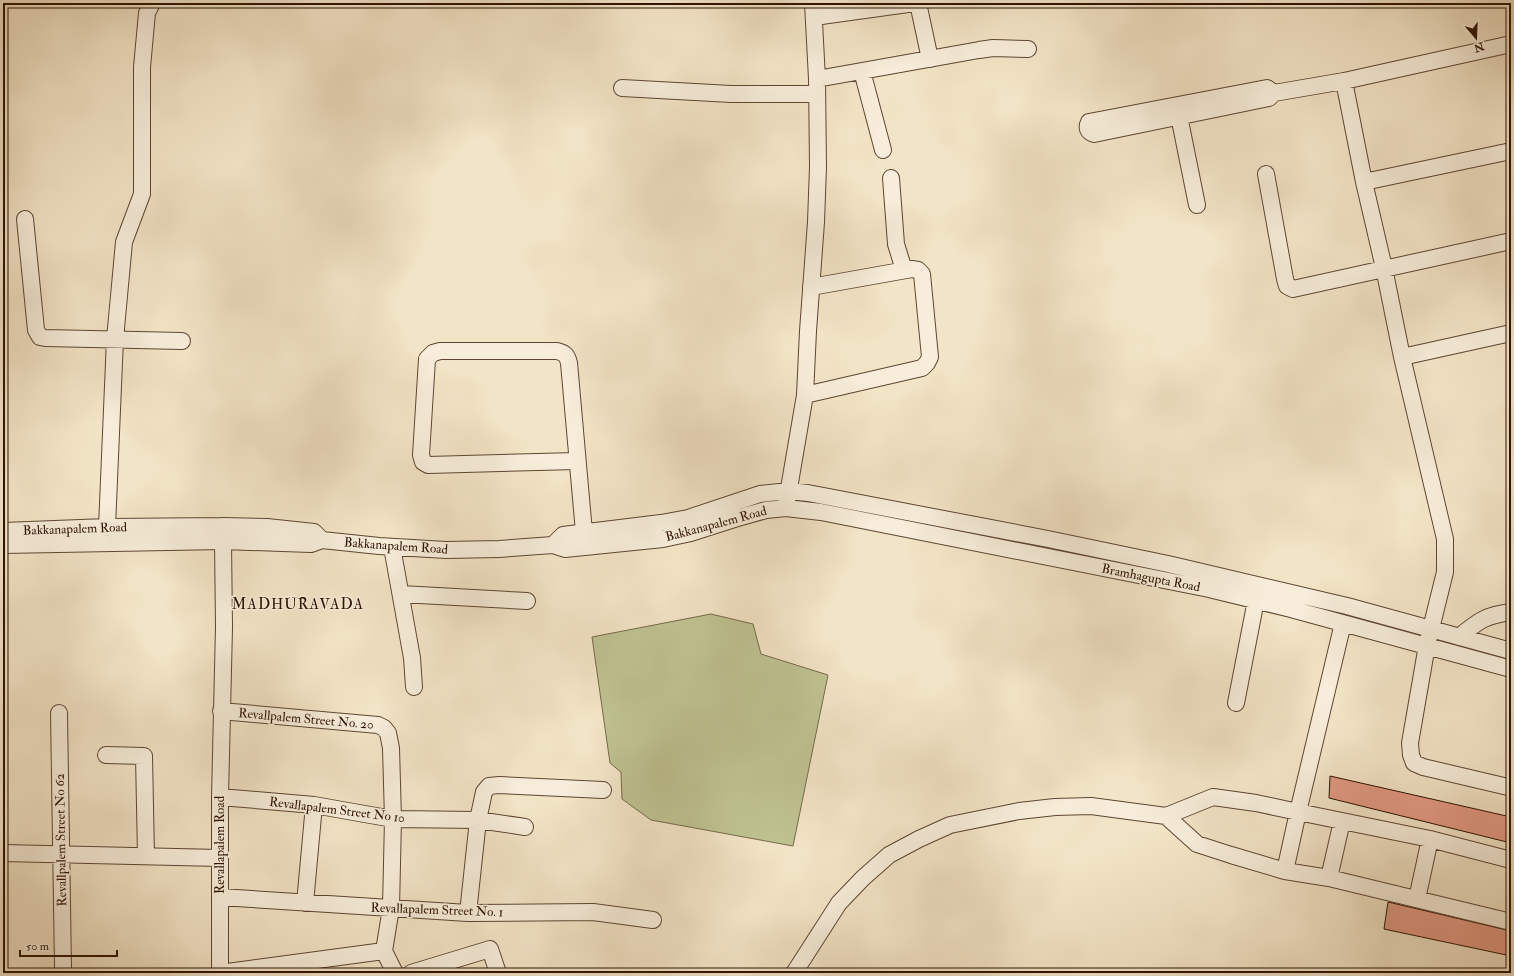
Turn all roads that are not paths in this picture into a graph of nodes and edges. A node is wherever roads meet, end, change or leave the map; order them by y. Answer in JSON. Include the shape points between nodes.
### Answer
{"nodes":[{"id":1,"x":152,"y":3,"type":"edge"},
{"id":2,"x":915,"y":3,"type":"edge"},
{"id":3,"x":918,"y":3,"type":"edge"},
{"id":4,"x":843,"y":8,"type":"edge"},
{"id":5,"x":814,"y":10,"type":"edge"},
{"id":6,"x":1511,"y":44,"type":"edge"},
{"id":7,"x":1028,"y":49,"type":"dead end"},
{"id":8,"x":930,"y":59,"type":"junction"},
{"id":9,"x":862,"y":71,"type":"junction"},
{"id":10,"x":1344,"y":81,"type":"junction"},
{"id":11,"x":817,"y":87,"type":"junction"},
{"id":12,"x":622,"y":88,"type":"dead end"},
{"id":13,"x":883,"y":150,"type":"dead end"},
{"id":14,"x":1511,"y":151,"type":"edge"},
{"id":15,"x":1266,"y":174,"type":"dead end"},
{"id":16,"x":891,"y":178,"type":"dead end"},
{"id":17,"x":1364,"y":182,"type":"junction"},
{"id":18,"x":1197,"y":205,"type":"dead end"},
{"id":19,"x":25,"y":219,"type":"dead end"},
{"id":20,"x":1511,"y":241,"type":"edge"},
{"id":21,"x":1384,"y":268,"type":"junction"},
{"id":22,"x":904,"y":270,"type":"junction"},
{"id":23,"x":811,"y":287,"type":"junction"},
{"id":24,"x":1511,"y":333,"type":"edge"},
{"id":25,"x":115,"y":339,"type":"junction"},
{"id":26,"x":182,"y":341,"type":"dead end"},
{"id":27,"x":1402,"y":357,"type":"junction"},
{"id":28,"x":805,"y":394,"type":"junction"},
{"id":29,"x":578,"y":460,"type":"junction"},
{"id":30,"x":788,"y":491,"type":"junction"},
{"id":31,"x":786,"y":508,"type":"junction"},
{"id":32,"x":107,"y":527,"type":"junction"},
{"id":33,"x":3,"y":531,"type":"edge"},
{"id":34,"x":584,"y":532,"type":"junction"},
{"id":35,"x":223,"y":533,"type":"junction"},
{"id":36,"x":3,"y":544,"type":"edge"},
{"id":37,"x":553,"y":545,"type":"junction"},
{"id":38,"x":392,"y":547,"type":"junction"},
{"id":39,"x":401,"y":594,"type":"junction"},
{"id":40,"x":1256,"y":600,"type":"junction"},
{"id":41,"x":527,"y":601,"type":"dead end"},
{"id":42,"x":1511,"y":612,"type":"edge"},
{"id":43,"x":1343,"y":623,"type":"junction"},
{"id":44,"x":1428,"y":637,"type":"junction"},
{"id":45,"x":1458,"y":637,"type":"junction"},
{"id":46,"x":1511,"y":651,"type":"edge"},
{"id":47,"x":1511,"y":669,"type":"edge"},
{"id":48,"x":414,"y":687,"type":"dead end"},
{"id":49,"x":1236,"y":704,"type":"dead end"},
{"id":50,"x":221,"y":711,"type":"junction"},
{"id":51,"x":59,"y":713,"type":"dead end"},
{"id":52,"x":106,"y":755,"type":"dead end"},
{"id":53,"x":1508,"y":787,"type":"dead end"},
{"id":54,"x":603,"y":790,"type":"dead end"},
{"id":55,"x":220,"y":797,"type":"junction"},
{"id":56,"x":314,"y":805,"type":"junction"},
{"id":57,"x":1298,"y":812,"type":"junction"},
{"id":58,"x":1166,"y":816,"type":"junction"},
{"id":59,"x":393,"y":819,"type":"junction"},
{"id":60,"x":478,"y":820,"type":"junction"},
{"id":61,"x":1342,"y":821,"type":"junction"},
{"id":62,"x":525,"y":827,"type":"dead end"},
{"id":63,"x":1430,"y":839,"type":"junction"},
{"id":64,"x":3,"y":853,"type":"edge"},
{"id":65,"x":61,"y":855,"type":"junction"},
{"id":66,"x":146,"y":856,"type":"junction"},
{"id":67,"x":220,"y":858,"type":"junction"},
{"id":68,"x":1511,"y":860,"type":"edge"},
{"id":69,"x":1285,"y":871,"type":"junction"},
{"id":70,"x":1329,"y":878,"type":"junction"},
{"id":71,"x":220,"y":897,"type":"junction"},
{"id":72,"x":1417,"y":899,"type":"junction"},
{"id":73,"x":305,"y":903,"type":"junction"},
{"id":74,"x":391,"y":908,"type":"junction"},
{"id":75,"x":468,"y":913,"type":"junction"},
{"id":76,"x":653,"y":920,"type":"dead end"},
{"id":77,"x":1511,"y":922,"type":"edge"},
{"id":78,"x":384,"y":951,"type":"junction"},
{"id":79,"x":63,"y":968,"type":"dead end"},
{"id":80,"x":219,"y":973,"type":"edge"},
{"id":81,"x":396,"y":973,"type":"edge"},
{"id":82,"x":411,"y":973,"type":"edge"},
{"id":83,"x":498,"y":973,"type":"edge"},
{"id":84,"x":794,"y":973,"type":"edge"}],
"edges":[{"from":1,"to":25,"type":"street","via":[[147,13],[142,68],[142,194],[124,242]]},
{"from":2,"to":4,"type":"street"},
{"from":3,"to":8,"type":"street"},
{"from":4,"to":5,"type":"street"},
{"from":5,"to":11,"type":"street"},
{"from":6,"to":10,"type":"street"},
{"from":7,"to":8,"type":"street","via":[[993,48]]},
{"from":8,"to":9,"type":"street"},
{"from":9,"to":11,"type":"street"},
{"from":9,"to":13,"type":"street"},
{"from":10,"to":17,"type":"street"},
{"from":10,"to":18,"type":"street","via":[[1274,93],[1267,88],[1178,111]]},
{"from":11,"to":12,"type":"street","via":[[731,94]]},
{"from":11,"to":23,"type":"street","via":[[817,175]]},
{"from":14,"to":17,"type":"street"},
{"from":15,"to":21,"type":"street","via":[[1287,286],[1293,289],[1301,288]]},
{"from":16,"to":22,"type":"street","via":[[896,244]]},
{"from":17,"to":21,"type":"street"},
{"from":19,"to":25,"type":"street","via":[[36,330],[40,337]]},
{"from":20,"to":21,"type":"street"},
{"from":21,"to":27,"type":"street"},
{"from":22,"to":23,"type":"street"},
{"from":22,"to":28,"type":"street","via":[[918,270],[922,274],[930,357],[927,364],[922,368]]},
{"from":23,"to":28,"type":"street"},
{"from":24,"to":27,"type":"street"},
{"from":25,"to":26,"type":"street"},
{"from":25,"to":32,"type":"street"},
{"from":27,"to":44,"type":"street","via":[[1445,539],[1445,572]]},
{"from":28,"to":30,"type":"street"},
{"from":29,"to":29,"type":"street","via":[[569,363],[564,353],[440,351],[427,359],[421,455],[428,465]]},
{"from":29,"to":34,"type":"street"},
{"from":30,"to":31,"type":"street"},
{"from":30,"to":34,"type":"street","name":"Bramhagupta Road","via":[[760,494],[688,518]]},
{"from":30,"to":44,"type":"street","name":"Bramhagupta Road","via":[[1168,564],[1347,606]]},
{"from":31,"to":37,"type":"street","name":"Bakkanapalem Road","via":[[766,510],[663,539],[565,550]]},
{"from":31,"to":40,"type":"street","name":"Bramhagupta Road","via":[[886,524]]},
{"from":32,"to":33,"type":"street","name":"Bakkanapalem Road"},
{"from":32,"to":35,"type":"street","name":"Bakkanapalem Road"},
{"from":34,"to":37,"type":"street","name":"Bramhagupta Road","via":[[563,535]]},
{"from":35,"to":36,"type":"street"},
{"from":35,"to":38,"type":"street","name":"Bakkanapalem Road","via":[[266,527],[314,532],[322,540]]},
{"from":35,"to":50,"type":"street","name":"Revallapalem Road","via":[[224,626]]},
{"from":37,"to":38,"type":"street","name":"Bakkanapalem Road","via":[[446,550]]},
{"from":38,"to":39,"type":"street"},
{"from":39,"to":41,"type":"street"},
{"from":39,"to":48,"type":"street","via":[[412,658]]},
{"from":40,"to":43,"type":"street","name":"Bramhagupta Road"},
{"from":40,"to":49,"type":"street"},
{"from":42,"to":45,"type":"street","via":[[1478,621]]},
{"from":43,"to":44,"type":"street","name":"Bramhagupta Road"},
{"from":43,"to":57,"type":"street"},
{"from":44,"to":45,"type":"street","name":"Bramhagupta Road"},
{"from":44,"to":47,"type":"street","name":"Bramhagupta Road"},
{"from":44,"to":53,"type":"street","via":[[1410,743],[1410,755],[1414,763]]},
{"from":45,"to":46,"type":"street","name":"Bramhagupta Road"},
{"from":50,"to":55,"type":"street","name":"Revallapalem Road"},
{"from":50,"to":59,"type":"street","name":"Revallpalem Street No. 20","via":[[378,725],[384,728],[388,733],[391,748]]},
{"from":51,"to":65,"type":"street","name":"Revallpalem Street No 62"},
{"from":52,"to":66,"type":"street","via":[[144,756]]},
{"from":54,"to":60,"type":"street","via":[[489,786],[484,792]]},
{"from":55,"to":56,"type":"street","name":"Revallapalem Street No 10"},
{"from":55,"to":67,"type":"street","name":"Revallapalem Road"},
{"from":56,"to":59,"type":"street","name":"Revallapalem Street No 10"},
{"from":56,"to":73,"type":"street"},
{"from":57,"to":58,"type":"street","via":[[1212,797]]},
{"from":57,"to":61,"type":"street"},
{"from":57,"to":69,"type":"street"},
{"from":58,"to":69,"type":"street","via":[[1197,844]]},
{"from":58,"to":84,"type":"street","via":[[1091,806],[1055,807],[1019,811],[944,828],[889,855],[863,878],[839,903]]},
{"from":59,"to":60,"type":"street","name":"Revallapalem Street No 10"},
{"from":59,"to":74,"type":"street"},
{"from":60,"to":62,"type":"street","name":"Revallapalem Street No 10"},
{"from":60,"to":75,"type":"street"},
{"from":61,"to":63,"type":"street"},
{"from":61,"to":70,"type":"street"},
{"from":63,"to":68,"type":"street"},
{"from":63,"to":72,"type":"street"},
{"from":64,"to":65,"type":"street"},
{"from":65,"to":66,"type":"street"},
{"from":65,"to":79,"type":"street","name":"Revallpalem Street No 62"},
{"from":66,"to":67,"type":"street"},
{"from":67,"to":71,"type":"street","name":"Revallapalem Road"},
{"from":69,"to":70,"type":"street"},
{"from":70,"to":72,"type":"street"},
{"from":71,"to":73,"type":"street","name":"Revallapalem Street No. 1"},
{"from":71,"to":80,"type":"street","name":"Revallapalem Road"},
{"from":72,"to":77,"type":"street"},
{"from":73,"to":74,"type":"street","name":"Revallapalem Street No. 1"},
{"from":74,"to":75,"type":"street","name":"Revallapalem Street No. 1"},
{"from":74,"to":78,"type":"street"},
{"from":75,"to":76,"type":"street","name":"Revallapalem Street No. 1","via":[[593,912]]},
{"from":78,"to":80,"type":"street","name":"Revallapalem Road"},
{"from":78,"to":81,"type":"street"},
{"from":82,"to":83,"type":"street","via":[[490,949]]}]}
